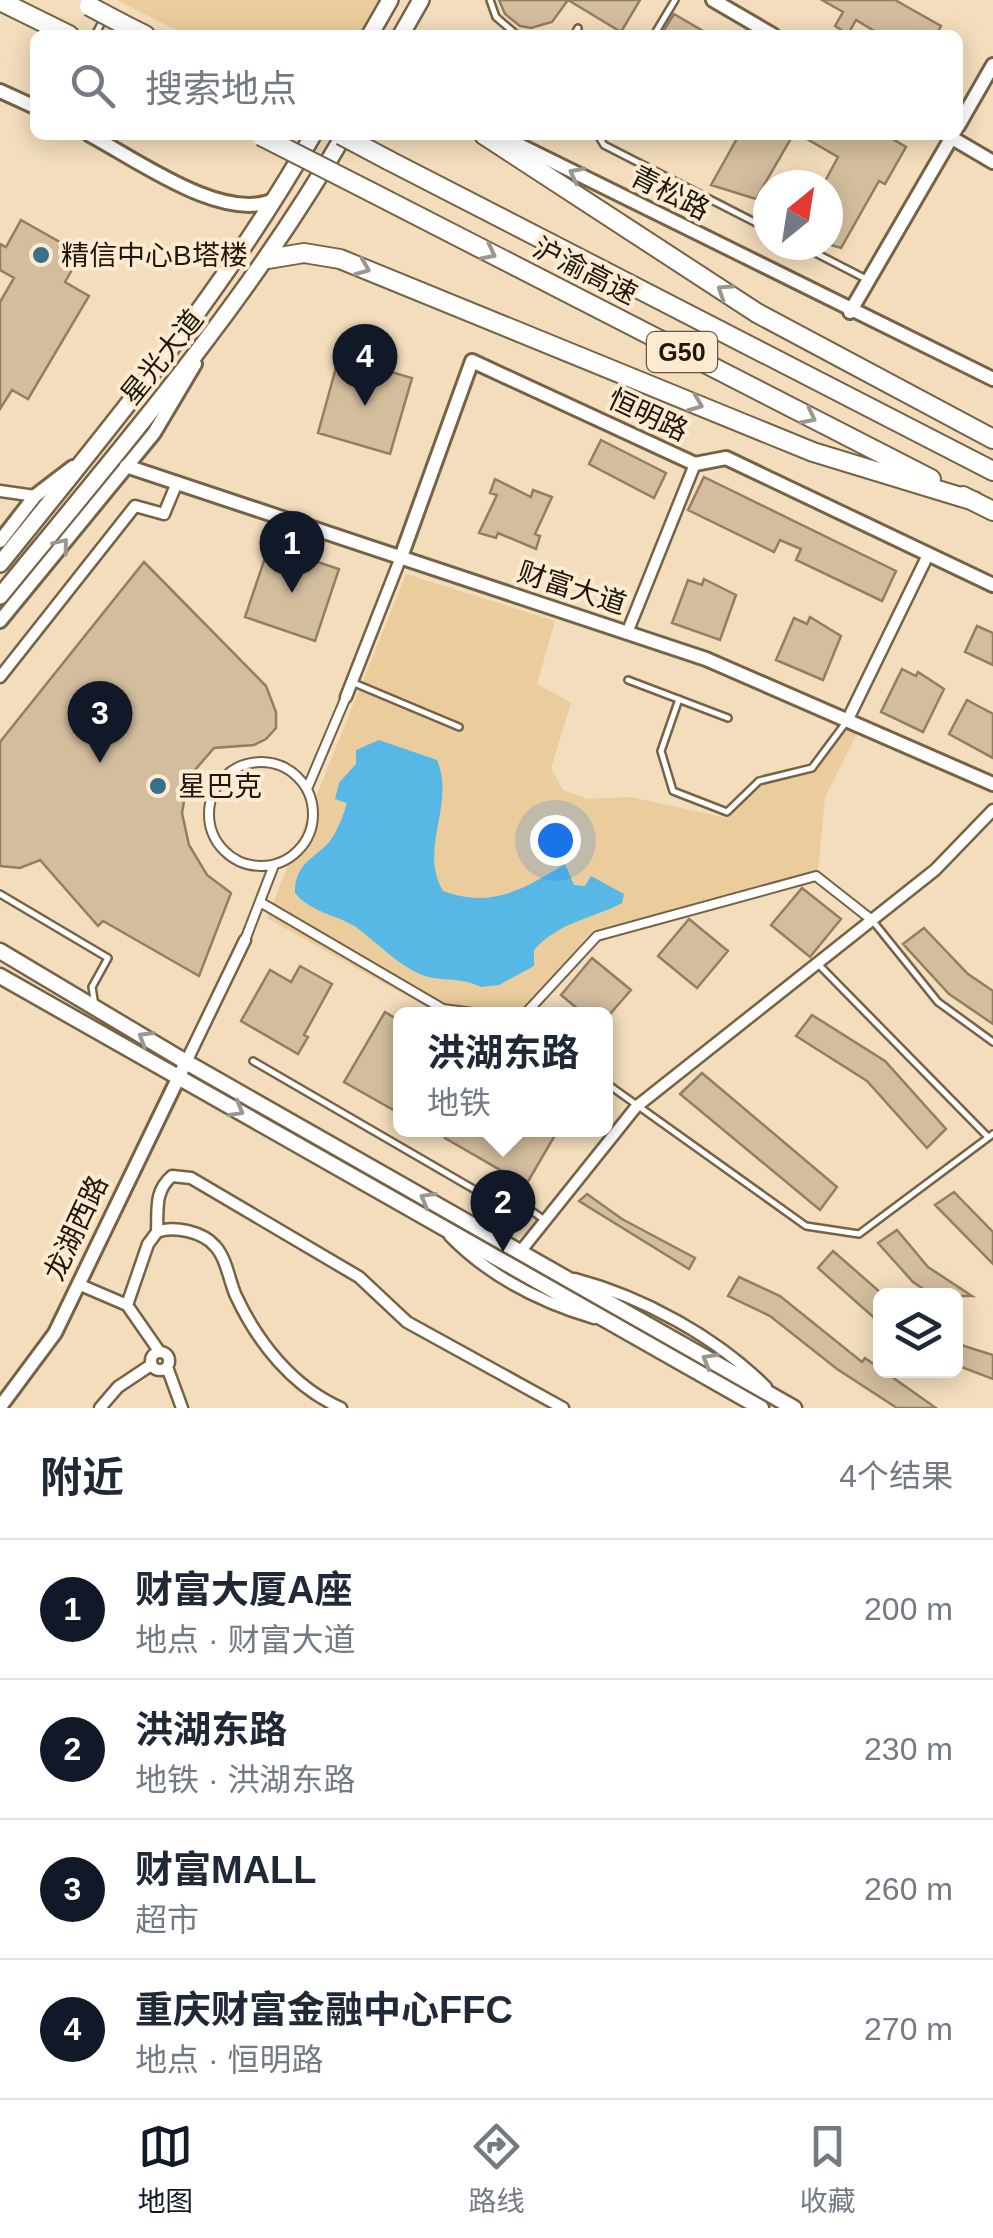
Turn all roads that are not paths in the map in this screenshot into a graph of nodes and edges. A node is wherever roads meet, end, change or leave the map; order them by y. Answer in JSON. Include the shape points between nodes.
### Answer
{"nodes":[{"id":1,"x":390,"y":0,"type":"edge"},
{"id":2,"x":421,"y":0,"type":"edge"},
{"id":3,"x":490,"y":0,"type":"edge"},
{"id":4,"x":675,"y":0,"type":"edge"},
{"id":5,"x":712,"y":0,"type":"edge"},
{"id":6,"x":0,"y":1,"type":"edge"},
{"id":7,"x":82,"y":3,"type":"edge"},
{"id":8,"x":115,"y":18,"type":"junction"},
{"id":9,"x":58,"y":30,"type":"edge"},
{"id":10,"x":101,"y":30,"type":"edge"},
{"id":11,"x":136,"y":30,"type":"edge"},
{"id":12,"x":373,"y":30,"type":"edge"},
{"id":13,"x":404,"y":30,"type":"edge"},
{"id":14,"x":512,"y":30,"type":"edge"},
{"id":15,"x":657,"y":30,"type":"edge"},
{"id":16,"x":764,"y":30,"type":"edge"},
{"id":17,"x":993,"y":65,"type":"edge"},
{"id":18,"x":0,"y":90,"type":"edge"},
{"id":19,"x":30,"y":105,"type":"edge"},
{"id":20,"x":963,"y":115,"type":"edge"},
{"id":21,"x":100,"y":140,"type":"edge"},
{"id":22,"x":270,"y":140,"type":"edge"},
{"id":23,"x":310,"y":140,"type":"edge"},
{"id":24,"x":339,"y":140,"type":"edge"},
{"id":25,"x":351,"y":140,"type":"edge"},
{"id":26,"x":492,"y":140,"type":"edge"},
{"id":27,"x":509,"y":140,"type":"edge"},
{"id":28,"x":601,"y":140,"type":"edge"},
{"id":29,"x":948,"y":140,"type":"edge"},
{"id":30,"x":962,"y":140,"type":"edge"},
{"id":31,"x":993,"y":162,"type":"edge"},
{"id":32,"x":276,"y":199,"type":"junction"},
{"id":33,"x":753,"y":221,"type":"edge"},
{"id":34,"x":268,"y":260,"type":"junction"},
{"id":35,"x":830,"y":260,"type":"edge"},
{"id":36,"x":869,"y":280,"type":"junction"},
{"id":37,"x":850,"y":312,"type":"junction"},
{"id":38,"x":206,"y":345,"type":"junction"},
{"id":39,"x":993,"y":378,"type":"edge"},
{"id":40,"x":993,"y":439,"type":"edge"},
{"id":41,"x":87,"y":456,"type":"junction"},
{"id":42,"x":695,"y":464,"type":"junction"},
{"id":43,"x":126,"y":466,"type":"junction"},
{"id":44,"x":993,"y":471,"type":"edge"},
{"id":45,"x":176,"y":485,"type":"junction"},
{"id":46,"x":0,"y":492,"type":"edge"},
{"id":47,"x":35,"y":496,"type":"junction"},
{"id":48,"x":974,"y":501,"type":"junction"},
{"id":49,"x":993,"y":511,"type":"edge"},
{"id":50,"x":1,"y":535,"type":"edge"},
{"id":51,"x":928,"y":555,"type":"junction"},
{"id":52,"x":401,"y":557,"type":"junction"},
{"id":53,"x":0,"y":564,"type":"edge"},
{"id":54,"x":993,"y":585,"type":"edge"},
{"id":55,"x":0,"y":596,"type":"edge"},
{"id":56,"x":0,"y":620,"type":"edge"},
{"id":57,"x":627,"y":632,"type":"junction"},
{"id":58,"x":0,"y":677,"type":"edge"},
{"id":59,"x":628,"y":680,"type":"dead end"},
{"id":60,"x":352,"y":682,"type":"junction"},
{"id":61,"x":346,"y":697,"type":"joint"},
{"id":62,"x":679,"y":699,"type":"junction"},
{"id":63,"x":728,"y":718,"type":"dead end"},
{"id":64,"x":848,"y":719,"type":"junction"},
{"id":65,"x":459,"y":728,"type":"dead end"},
{"id":66,"x":993,"y":784,"type":"edge"},
{"id":67,"x":307,"y":789,"type":"junction"},
{"id":68,"x":993,"y":810,"type":"edge"},
{"id":69,"x":274,"y":866,"type":"junction"},
{"id":70,"x":0,"y":894,"type":"edge"},
{"id":71,"x":260,"y":902,"type":"junction"},
{"id":72,"x":872,"y":920,"type":"junction"},
{"id":73,"x":245,"y":940,"type":"joint"},
{"id":74,"x":0,"y":951,"type":"edge"},
{"id":75,"x":818,"y":963,"type":"junction"},
{"id":76,"x":0,"y":976,"type":"edge"},
{"id":77,"x":440,"y":1007,"type":"edge"},
{"id":78,"x":532,"y":1007,"type":"edge"},
{"id":79,"x":95,"y":1009,"type":"junction"},
{"id":80,"x":993,"y":1042,"type":"edge"},
{"id":81,"x":253,"y":1061,"type":"dead end"},
{"id":82,"x":186,"y":1062,"type":"junction"},
{"id":83,"x":178,"y":1077,"type":"junction"},
{"id":84,"x":613,"y":1089,"type":"edge"},
{"id":85,"x":636,"y":1107,"type":"junction"},
{"id":86,"x":613,"y":1136,"type":"edge"},
{"id":87,"x":991,"y":1136,"type":"edge"},
{"id":88,"x":612,"y":1137,"type":"edge"},
{"id":89,"x":545,"y":1221,"type":"junction"},
{"id":90,"x":157,"y":1232,"type":"junction"},
{"id":91,"x":520,"y":1252,"type":"junction"},
{"id":92,"x":78,"y":1284,"type":"junction"},
{"id":93,"x":127,"y":1306,"type":"junction"},
{"id":94,"x":159,"y":1352,"type":"junction"},
{"id":95,"x":152,"y":1365,"type":"junction"},
{"id":96,"x":167,"y":1366,"type":"junction"},
{"id":97,"x":733,"y":1392,"type":"junction"},
{"id":98,"x":0,"y":1407,"type":"edge"},
{"id":99,"x":100,"y":1408,"type":"edge"},
{"id":100,"x":182,"y":1408,"type":"edge"},
{"id":101,"x":341,"y":1408,"type":"edge"},
{"id":102,"x":563,"y":1408,"type":"edge"},
{"id":103,"x":740,"y":1408,"type":"edge"},
{"id":104,"x":761,"y":1408,"type":"edge"},
{"id":105,"x":794,"y":1408,"type":"edge"}],
"edges":[{"from":1,"to":12,"type":"main road"},
{"from":2,"to":13,"type":"main road"},
{"from":3,"to":14,"type":"lane","via":[[496,17]]},
{"from":4,"to":15,"type":"lane"},
{"from":5,"to":16,"type":"street"},
{"from":6,"to":9,"type":"highway"},
{"from":7,"to":8,"type":"highway","bridge":true},
{"from":8,"to":10,"type":"lane"},
{"from":8,"to":11,"type":"highway"},
{"from":17,"to":20,"type":"street"},
{"from":18,"to":19,"type":"street"},
{"from":21,"to":32,"type":"street","via":[[231,207]]},
{"from":22,"to":48,"type":"highway","name":"沪渝高速","number":"G50","one_way":true,"bridge":true},
{"from":23,"to":32,"type":"main road","name":"星光大道"},
{"from":24,"to":34,"type":"main road","name":"星光大道"},
{"from":25,"to":44,"type":"highway","name":"沪渝高速","number":"G50","bridge":true},
{"from":40,"to":26,"type":"highway","one_way":true,"via":[[757,313]]},
{"from":37,"to":27,"type":"street","name":"青松路","one_way":true},
{"from":28,"to":33,"type":"lane"},
{"from":29,"to":36,"type":"street"},
{"from":30,"to":31,"type":"street"},
{"from":32,"to":41,"type":"main road","name":"星光大道","via":[[189,329]]},
{"from":34,"to":38,"type":"main road","name":"星光大道"},
{"from":34,"to":48,"type":"highway","one_way":true,"via":[[304,253],[340,259],[813,452]]},
{"from":35,"to":36,"type":"lane"},
{"from":36,"to":37,"type":"street"},
{"from":37,"to":39,"type":"street","name":"青松路"},
{"from":38,"to":43,"type":"street","via":[[154,433]]},
{"from":38,"to":55,"type":"main road","name":"星光大道"},
{"from":41,"to":47,"type":"street"},
{"from":41,"to":53,"type":"main road","name":"星光大道"},
{"from":42,"to":51,"type":"street","name":"恒明路","via":[[726,458]]},
{"from":42,"to":52,"type":"street","name":"恒明路","via":[[472,361]]},
{"from":42,"to":57,"type":"street"},
{"from":43,"to":45,"type":"street","name":"财富大道"},
{"from":56,"to":43,"type":"street","one_way":true},
{"from":45,"to":52,"type":"street","name":"财富大道"},
{"from":45,"to":58,"type":"street","via":[[164,514],[135,506]]},
{"from":46,"to":47,"type":"street"},
{"from":47,"to":50,"type":"street"},
{"from":48,"to":49,"type":"highway","name":"沪渝高速","number":"G50"},
{"from":51,"to":54,"type":"street","name":"恒明路"},
{"from":51,"to":64,"type":"street"},
{"from":52,"to":57,"type":"street","name":"财富大道"},
{"from":52,"to":60,"type":"street"},
{"from":57,"to":64,"type":"street","name":"财富大道"},
{"from":59,"to":62,"type":"lane"},
{"from":60,"to":61,"type":"street"},
{"from":60,"to":65,"type":"lane"},
{"from":61,"to":67,"type":"street"},
{"from":62,"to":63,"type":"lane"},
{"from":62,"to":64,"type":"lane","via":[[661,751],[673,791],[727,812],[759,781],[812,768]]},
{"from":64,"to":66,"type":"street","name":"财富大道"},
{"from":67,"to":69,"type":"street","via":[[312,831]]},
{"from":67,"to":69,"type":"street","via":[[289,770],[256,762],[225,776],[215,790],[209,823],[225,852],[256,867]]},
{"from":68,"to":72,"type":"street","via":[[935,870]]},
{"from":69,"to":71,"type":"street"},
{"from":70,"to":79,"type":"lane","via":[[108,958],[92,987]]},
{"from":71,"to":73,"type":"street"},
{"from":71,"to":77,"type":"street"},
{"from":72,"to":75,"type":"street"},
{"from":72,"to":78,"type":"street","via":[[816,876],[597,936]]},
{"from":72,"to":80,"type":"lane","via":[[938,1002]]},
{"from":73,"to":82,"type":"street"},
{"from":74,"to":79,"type":"main road"},
{"from":75,"to":85,"type":"street"},
{"from":75,"to":87,"type":"lane"},
{"from":76,"to":83,"type":"main road"},
{"from":82,"to":79,"type":"main road","one_way":true},
{"from":81,"to":89,"type":"lane","via":[[489,1198],[511,1196]]},
{"from":82,"to":83,"type":"street","name":"龙湖西路"},
{"from":91,"to":82,"type":"main road","one_way":true},
{"from":83,"to":92,"type":"street","name":"龙湖西路"},
{"from":83,"to":97,"type":"main road","one_way":true},
{"from":84,"to":85,"type":"lane"},
{"from":85,"to":86,"type":"street"},
{"from":85,"to":87,"type":"lane","via":[[806,1226],[859,1234]]},
{"from":88,"to":89,"type":"street"},
{"from":89,"to":91,"type":"street"},
{"from":90,"to":93,"type":"street"},
{"from":90,"to":101,"type":"street","via":[[171,1228],[212,1243],[241,1306],[276,1359]]},
{"from":90,"to":102,"type":"street","via":[[166,1180],[191,1178],[358,1277],[406,1322]]},
{"from":105,"to":91,"type":"main road","one_way":true},
{"from":92,"to":93,"type":"street"},
{"from":92,"to":98,"type":"street","name":"龙湖西路","via":[[55,1333]]},
{"from":93,"to":94,"type":"street"},
{"from":94,"to":95,"type":"street"},
{"from":94,"to":96,"type":"street"},
{"from":95,"to":96,"type":"street"},
{"from":95,"to":99,"type":"street"},
{"from":96,"to":100,"type":"street"},
{"from":97,"to":103,"type":"main road"},
{"from":97,"to":104,"type":"main road"}]}
